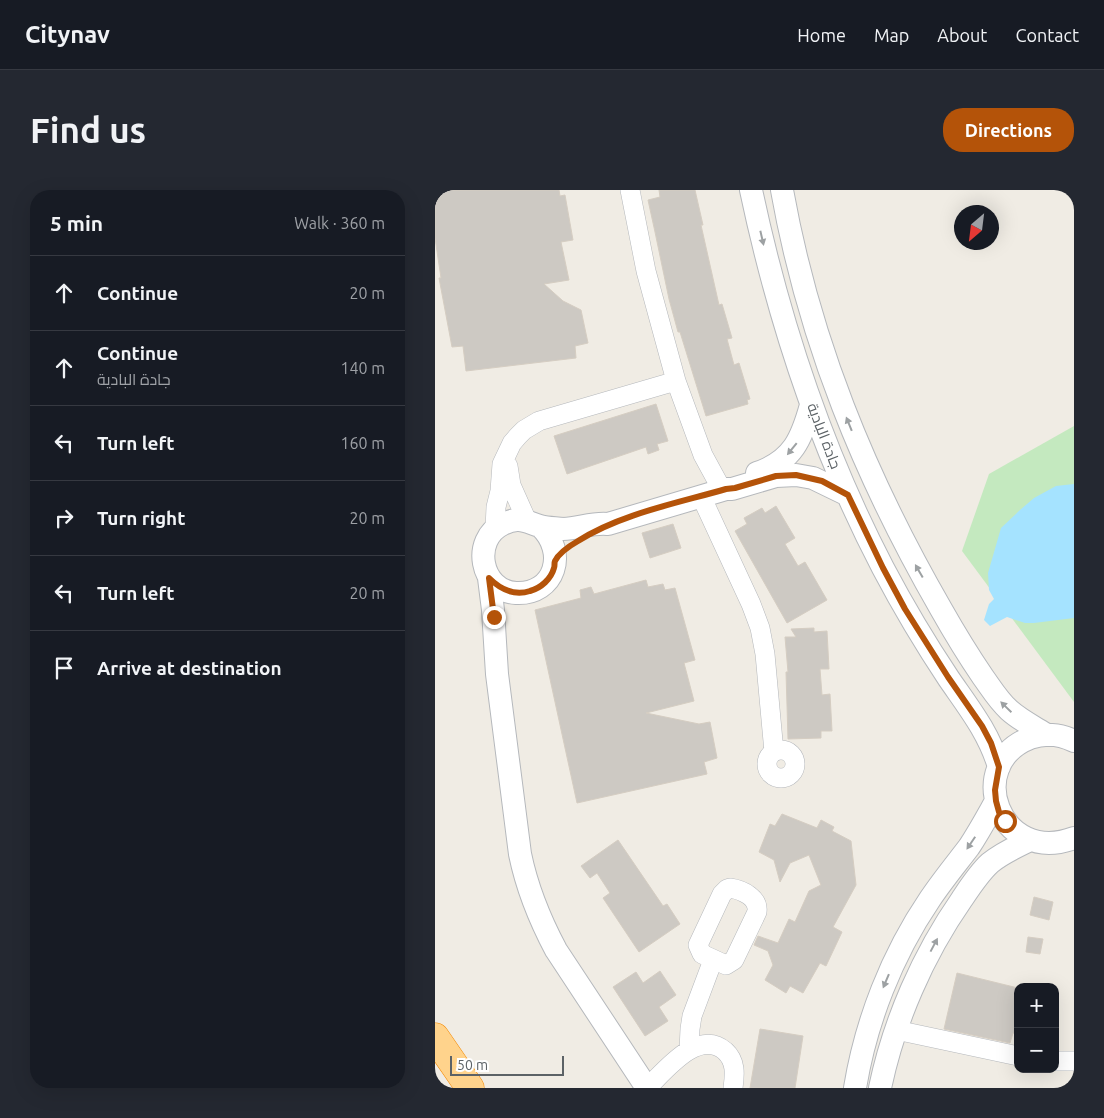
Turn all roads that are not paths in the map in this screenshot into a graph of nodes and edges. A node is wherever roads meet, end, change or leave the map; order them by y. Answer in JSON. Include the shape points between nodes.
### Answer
{"nodes":[{"id":1,"x":630,"y":190,"type":"edge"},
{"id":2,"x":751,"y":190,"type":"edge"},
{"id":3,"x":782,"y":190,"type":"edge"},
{"id":4,"x":676,"y":381,"type":"junction"},
{"id":5,"x":811,"y":405,"type":"junction"},
{"id":6,"x":505,"y":457,"type":"junction"},
{"id":7,"x":716,"y":491,"type":"junction"},
{"id":8,"x":848,"y":495,"type":"junction"},
{"id":9,"x":533,"y":524,"type":"junction"},
{"id":10,"x":608,"y":524,"type":"junction"},
{"id":11,"x":495,"y":529,"type":"junction"},
{"id":12,"x":556,"y":560,"type":"junction"},
{"id":13,"x":489,"y":578,"type":"junction"},
{"id":14,"x":523,"y":593,"type":"junction"},
{"id":15,"x":495,"y":649,"type":"junction"},
{"id":16,"x":1047,"y":734,"type":"junction"},
{"id":17,"x":1074,"y":741,"type":"edge"},
{"id":18,"x":774,"y":752,"type":"dead end"},
{"id":19,"x":999,"y":767,"type":"junction"},
{"id":20,"x":996,"y":801,"type":"junction"},
{"id":21,"x":1030,"y":840,"type":"junction"},
{"id":22,"x":1071,"y":843,"type":"edge"},
{"id":23,"x":713,"y":960,"type":"dead end"},
{"id":24,"x":896,"y":1030,"type":"junction"},
{"id":25,"x":435,"y":1037,"type":"edge"},
{"id":26,"x":689,"y":1050,"type":"junction"},
{"id":27,"x":1014,"y":1055,"type":"edge"},
{"id":28,"x":1059,"y":1061,"type":"edge"},
{"id":29,"x":1074,"y":1061,"type":"edge"},
{"id":30,"x":470,"y":1088,"type":"edge"},
{"id":31,"x":647,"y":1088,"type":"edge"},
{"id":32,"x":733,"y":1088,"type":"edge"},
{"id":33,"x":855,"y":1088,"type":"edge"},
{"id":34,"x":880,"y":1088,"type":"edge"}],
"edges":[{"from":1,"to":4,"type":"street","via":[[646,271]]},
{"from":2,"to":5,"type":"street","name":"جادة البادية","one_way":true,"via":[[779,306]]},
{"from":16,"to":3,"type":"street","name":"جادة البادية","one_way":true,"via":[[1016,716],[993,692],[910,556],[886,508],[826,360],[796,258]]},
{"from":4,"to":6,"type":"street","via":[[539,421],[518,436]]},
{"from":4,"to":7,"type":"street"},
{"from":5,"to":7,"type":"street","one_way":true,"via":[[802,435],[791,452],[777,464]]},
{"from":5,"to":8,"type":"street","name":"جادة البادية"},
{"from":6,"to":9,"type":"street","via":[[511,486]]},
{"from":6,"to":11,"type":"street","via":[[501,467]]},
{"from":7,"to":8,"type":"street","via":[[776,476],[796,475],[822,481]]},
{"from":7,"to":10,"type":"street"},
{"from":7,"to":18,"type":"street","via":[[760,628]]},
{"from":8,"to":19,"type":"street","name":"جادة البادية","via":[[905,609],[982,726]]},
{"from":9,"to":10,"type":"street","via":[[568,529]]},
{"from":9,"to":11,"type":"street","via":[[510,521]]},
{"from":9,"to":12,"type":"street","via":[[547,533]]},
{"from":10,"to":12,"type":"street","via":[[574,544]]},
{"from":11,"to":13,"type":"street","via":[[486,541],[482,556]]},
{"from":12,"to":14,"type":"street","via":[[545,582],[533,591]]},
{"from":13,"to":14,"type":"street","via":[[504,590]]},
{"from":13,"to":15,"type":"street"},
{"from":14,"to":15,"type":"street","via":[[503,615]]},
{"from":15,"to":31,"type":"street","via":[[520,854],[530,892],[556,950]]},
{"from":16,"to":17,"type":"street"},
{"from":16,"to":19,"type":"street","via":[[1023,741],[1009,752]]},
{"from":19,"to":20,"type":"street"},
{"from":20,"to":21,"type":"street","via":[[1005,821]]},
{"from":20,"to":33,"type":"street","one_way":true,"via":[[970,845],[930,899],[898,955],[873,1014]]},
{"from":21,"to":22,"type":"street","via":[[1047,844]]},
{"from":24,"to":21,"type":"street","one_way":true,"via":[[917,977],[936,941],[975,881],[999,857]]},
{"from":23,"to":26,"type":"street","via":[[692,1016]]},
{"from":24,"to":27,"type":"street"},
{"from":24,"to":34,"type":"street"},
{"from":25,"to":30,"type":"highway"},
{"from":26,"to":31,"type":"street"},
{"from":26,"to":32,"type":"street","via":[[704,1044],[726,1052],[734,1066]]},
{"from":28,"to":29,"type":"street"}]}
